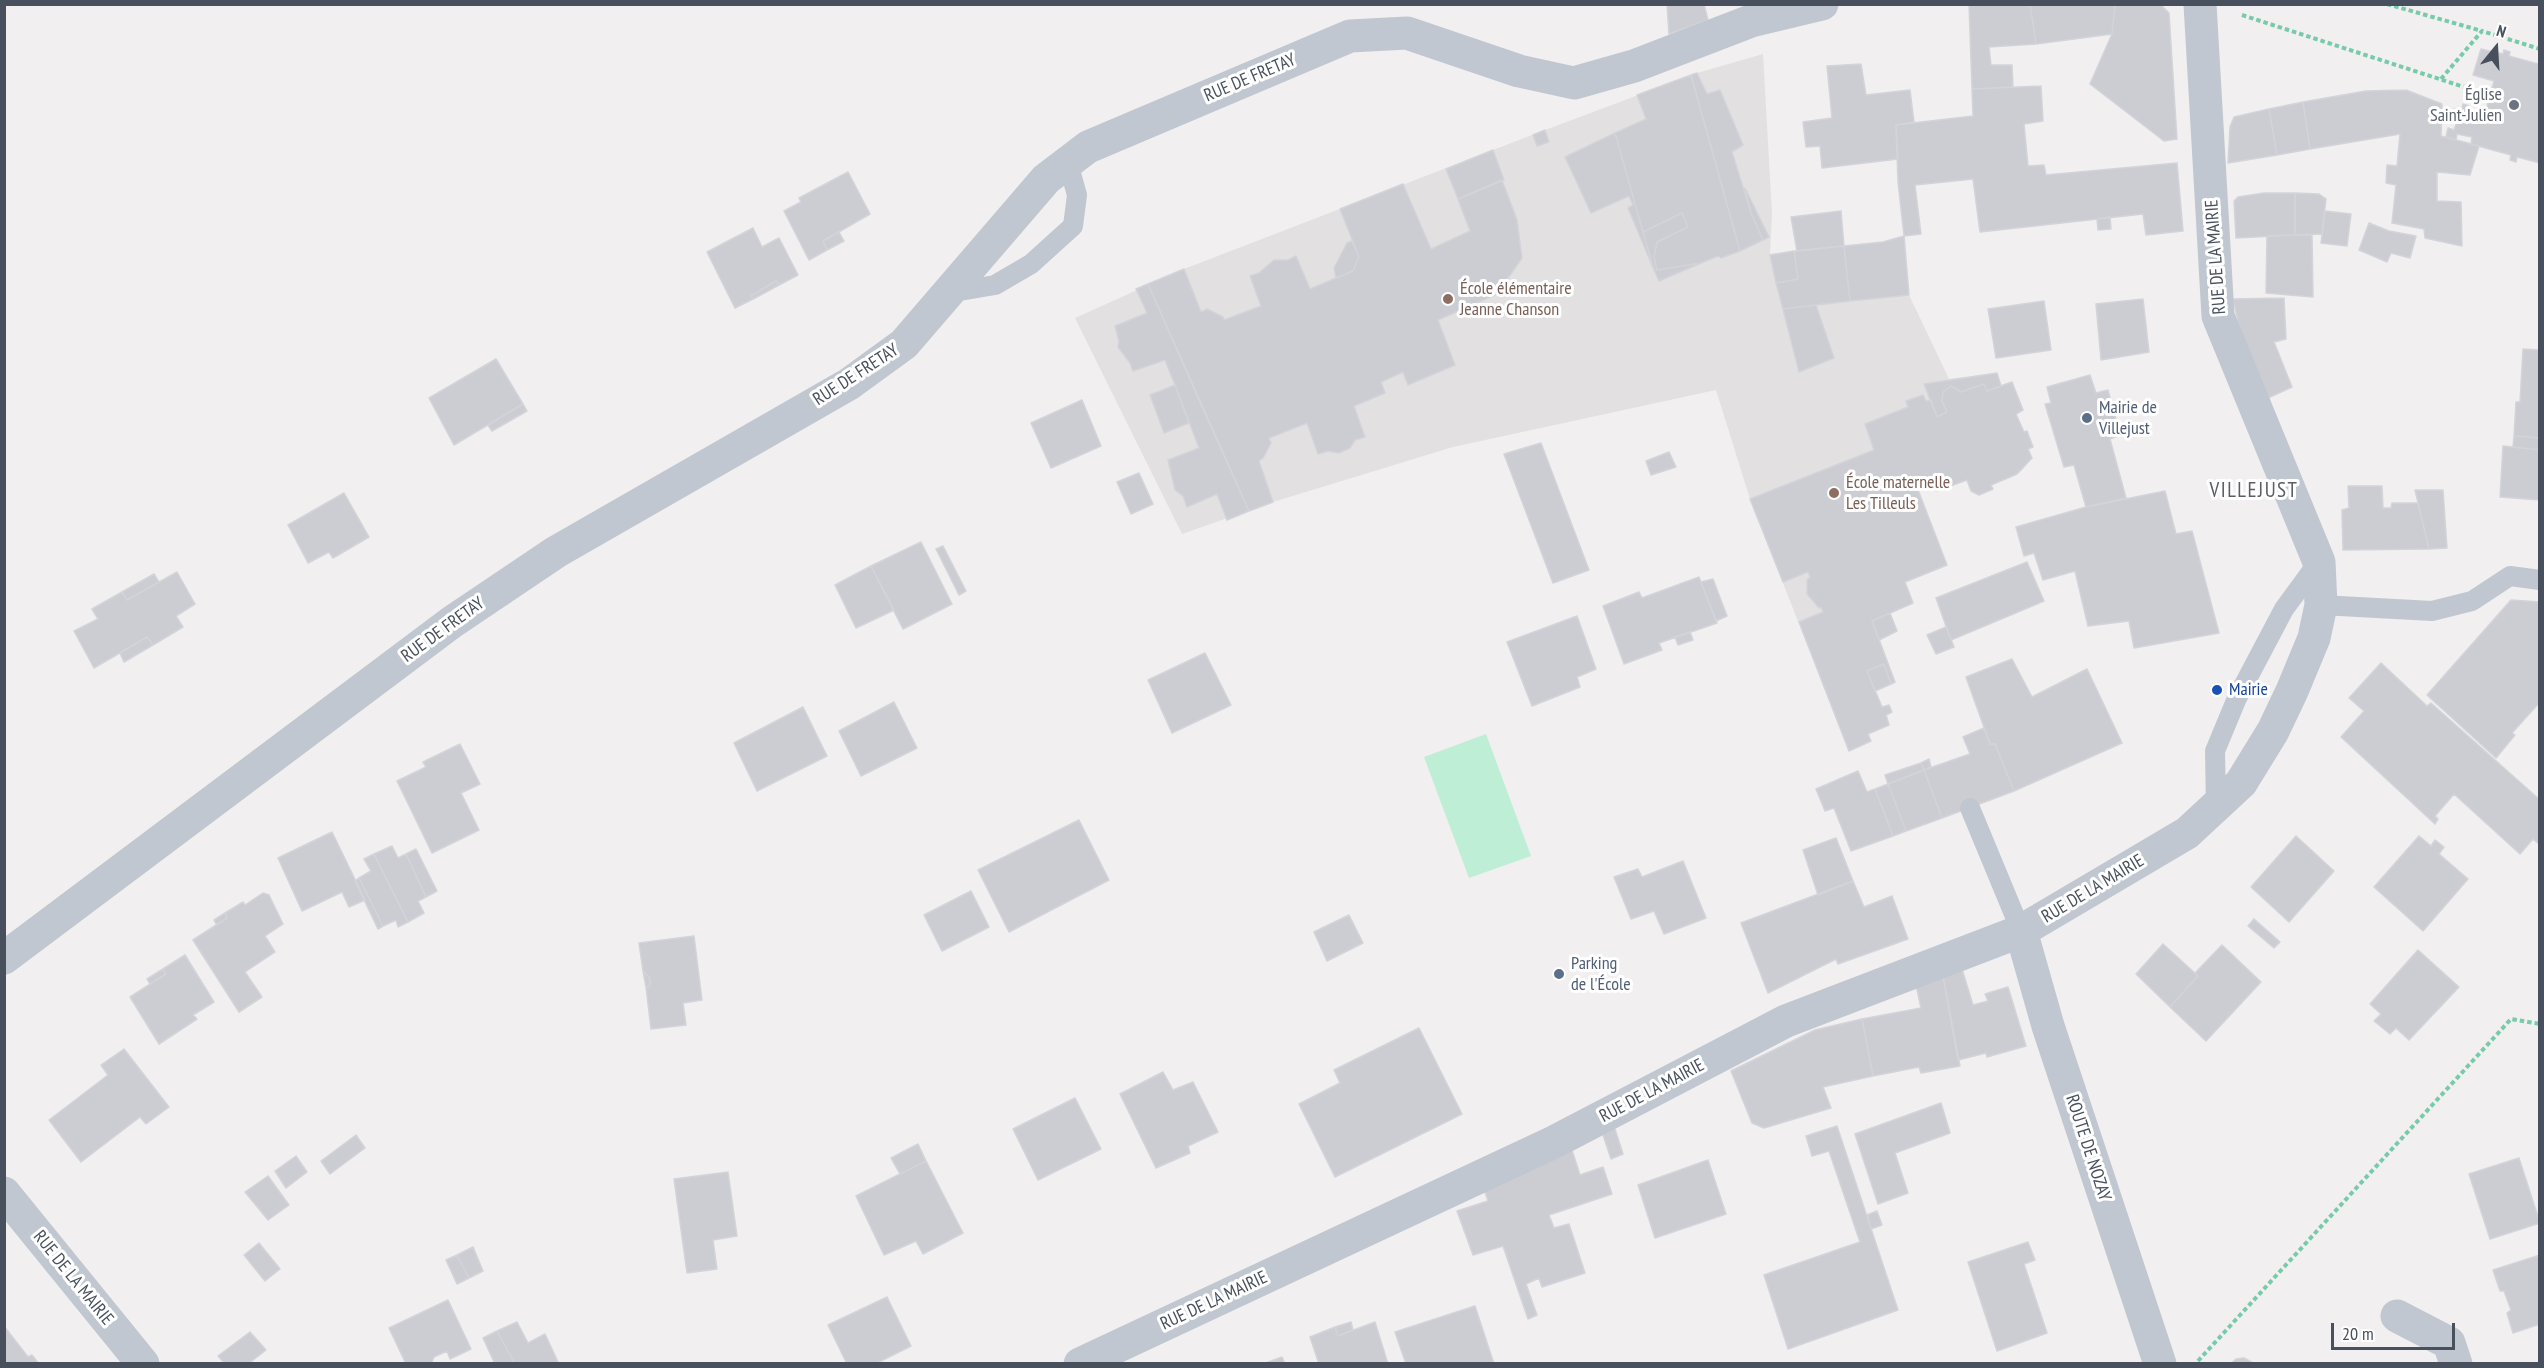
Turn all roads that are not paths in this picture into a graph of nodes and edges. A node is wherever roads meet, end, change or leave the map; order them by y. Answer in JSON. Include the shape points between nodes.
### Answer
{"nodes":[{"id":1,"x":1822,"y":4,"type":"edge"},
{"id":2,"x":2200,"y":4,"type":"edge"},
{"id":3,"x":1068,"y":163,"type":"junction"},
{"id":4,"x":948,"y":293,"type":"junction"},
{"id":5,"x":2319,"y":562,"type":"junction"},
{"id":6,"x":2540,"y":580,"type":"edge"},
{"id":7,"x":2321,"y":605,"type":"junction"},
{"id":8,"x":2216,"y":807,"type":"junction"},
{"id":9,"x":1970,"y":808,"type":"dead end"},
{"id":10,"x":2021,"y":931,"type":"junction"},
{"id":11,"x":4,"y":958,"type":"edge"},
{"id":12,"x":4,"y":1193,"type":"edge"},
{"id":13,"x":2397,"y":1316,"type":"dead end"},
{"id":14,"x":143,"y":1364,"type":"edge"},
{"id":15,"x":1080,"y":1364,"type":"edge"},
{"id":16,"x":2160,"y":1364,"type":"edge"},
{"id":17,"x":2456,"y":1364,"type":"edge"}],
"edges":[{"from":1,"to":3,"type":"street","name":"RUE DE FRETAY","via":[[1751,21],[1634,66],[1574,83],[1520,70],[1407,33],[1350,36],[1088,147]]},
{"from":2,"to":5,"type":"street","name":"RUE DE LA MAIRIE","via":[[2217,316]]},
{"from":3,"to":4,"type":"street","name":"RUE DE FRETAY","via":[[1046,179]]},
{"from":3,"to":4,"type":"lane","via":[[1077,195],[1073,226],[1031,264],[994,285]]},
{"from":4,"to":11,"type":"street","name":"RUE DE FRETAY","via":[[904,344],[849,384],[556,552],[462,615]]},
{"from":5,"to":7,"type":"street","name":"RUE DE LA MAIRIE"},
{"from":5,"to":8,"type":"lane","via":[[2284,609],[2237,698],[2215,751]]},
{"from":6,"to":7,"type":"lane","via":[[2510,576],[2472,602],[2432,611]]},
{"from":7,"to":8,"type":"street","name":"RUE DE LA MAIRIE","via":[[2314,638],[2273,731],[2241,783]]},
{"from":8,"to":10,"type":"street","name":"RUE DE LA MAIRIE","via":[[2187,833]]},
{"from":9,"to":10,"type":"lane"},
{"from":10,"to":15,"type":"street","name":"RUE DE LA MAIRIE","via":[[1786,1021],[1554,1142]]},
{"from":10,"to":16,"type":"street","name":"ROUTE DE NOZAY","via":[[2048,1026]]},
{"from":12,"to":14,"type":"street","name":"RUE DE LA MAIRIE"},
{"from":13,"to":17,"type":"street","via":[[2449,1342]]}]}
